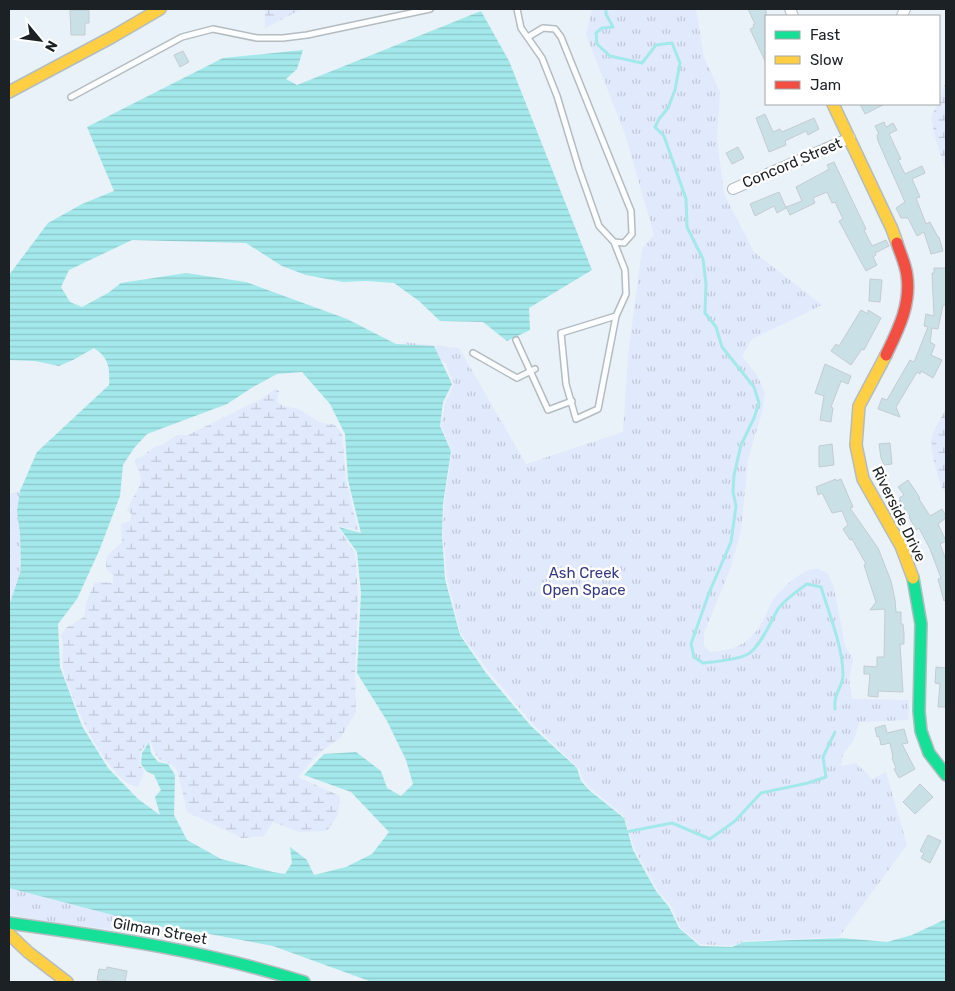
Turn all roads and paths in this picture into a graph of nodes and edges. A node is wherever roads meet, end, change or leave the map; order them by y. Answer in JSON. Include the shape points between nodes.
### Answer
{"nodes":[{"id":1,"x":160,"y":9,"type":"edge"},
{"id":2,"x":430,"y":9,"type":"edge"},
{"id":3,"x":516,"y":9,"type":"edge"},
{"id":4,"x":528,"y":37,"type":"junction"},
{"id":5,"x":9,"y":92,"type":"edge"},
{"id":6,"x":71,"y":98,"type":"dead end"},
{"id":7,"x":834,"y":105,"type":"edge"},
{"id":8,"x":850,"y":138,"type":"junction"},
{"id":9,"x":734,"y":189,"type":"dead end"},
{"id":10,"x":614,"y":242,"type":"junction"},
{"id":11,"x":616,"y":316,"type":"junction"},
{"id":12,"x":516,"y":340,"type":"dead end"},
{"id":13,"x":473,"y":354,"type":"dead end"},
{"id":14,"x":533,"y":370,"type":"junction"},
{"id":15,"x":572,"y":401,"type":"junction"},
{"id":16,"x":946,"y":774,"type":"edge"},
{"id":17,"x":9,"y":923,"type":"edge"},
{"id":18,"x":9,"y":934,"type":"edge"},
{"id":19,"x":67,"y":982,"type":"edge"},
{"id":20,"x":304,"y":982,"type":"edge"}],
"edges":[{"from":1,"to":5,"type":"street"},
{"from":2,"to":6,"type":"lane","via":[[306,36],[257,38],[213,29],[182,37]]},
{"from":3,"to":4,"type":"lane","via":[[521,28]]},
{"from":4,"to":10,"type":"lane","via":[[542,58],[557,96],[599,226]]},
{"from":4,"to":10,"type":"lane","via":[[543,28],[555,29],[561,37],[631,211],[632,234],[624,243]]},
{"from":7,"to":8,"type":"street","name":"Riverside Drive"},
{"from":8,"to":9,"type":"street","name":"Concord Street"},
{"from":8,"to":16,"type":"street","name":"Riverside Drive","via":[[892,228],[905,267],[907,286],[900,326],[859,406],[857,456],[863,479],[901,546],[914,580],[921,624],[921,731],[929,753]]},
{"from":10,"to":11,"type":"lane","via":[[625,270],[626,294]]},
{"from":11,"to":15,"type":"lane","via":[[561,333],[566,384]]},
{"from":11,"to":15,"type":"lane","via":[[598,408],[576,419]]},
{"from":12,"to":14,"type":"lane"},
{"from":13,"to":14,"type":"lane","via":[[517,378]]},
{"from":14,"to":15,"type":"lane","via":[[548,410]]},
{"from":17,"to":20,"type":"street","name":"Gilman Street","via":[[192,950]]},
{"from":18,"to":19,"type":"street"}]}
